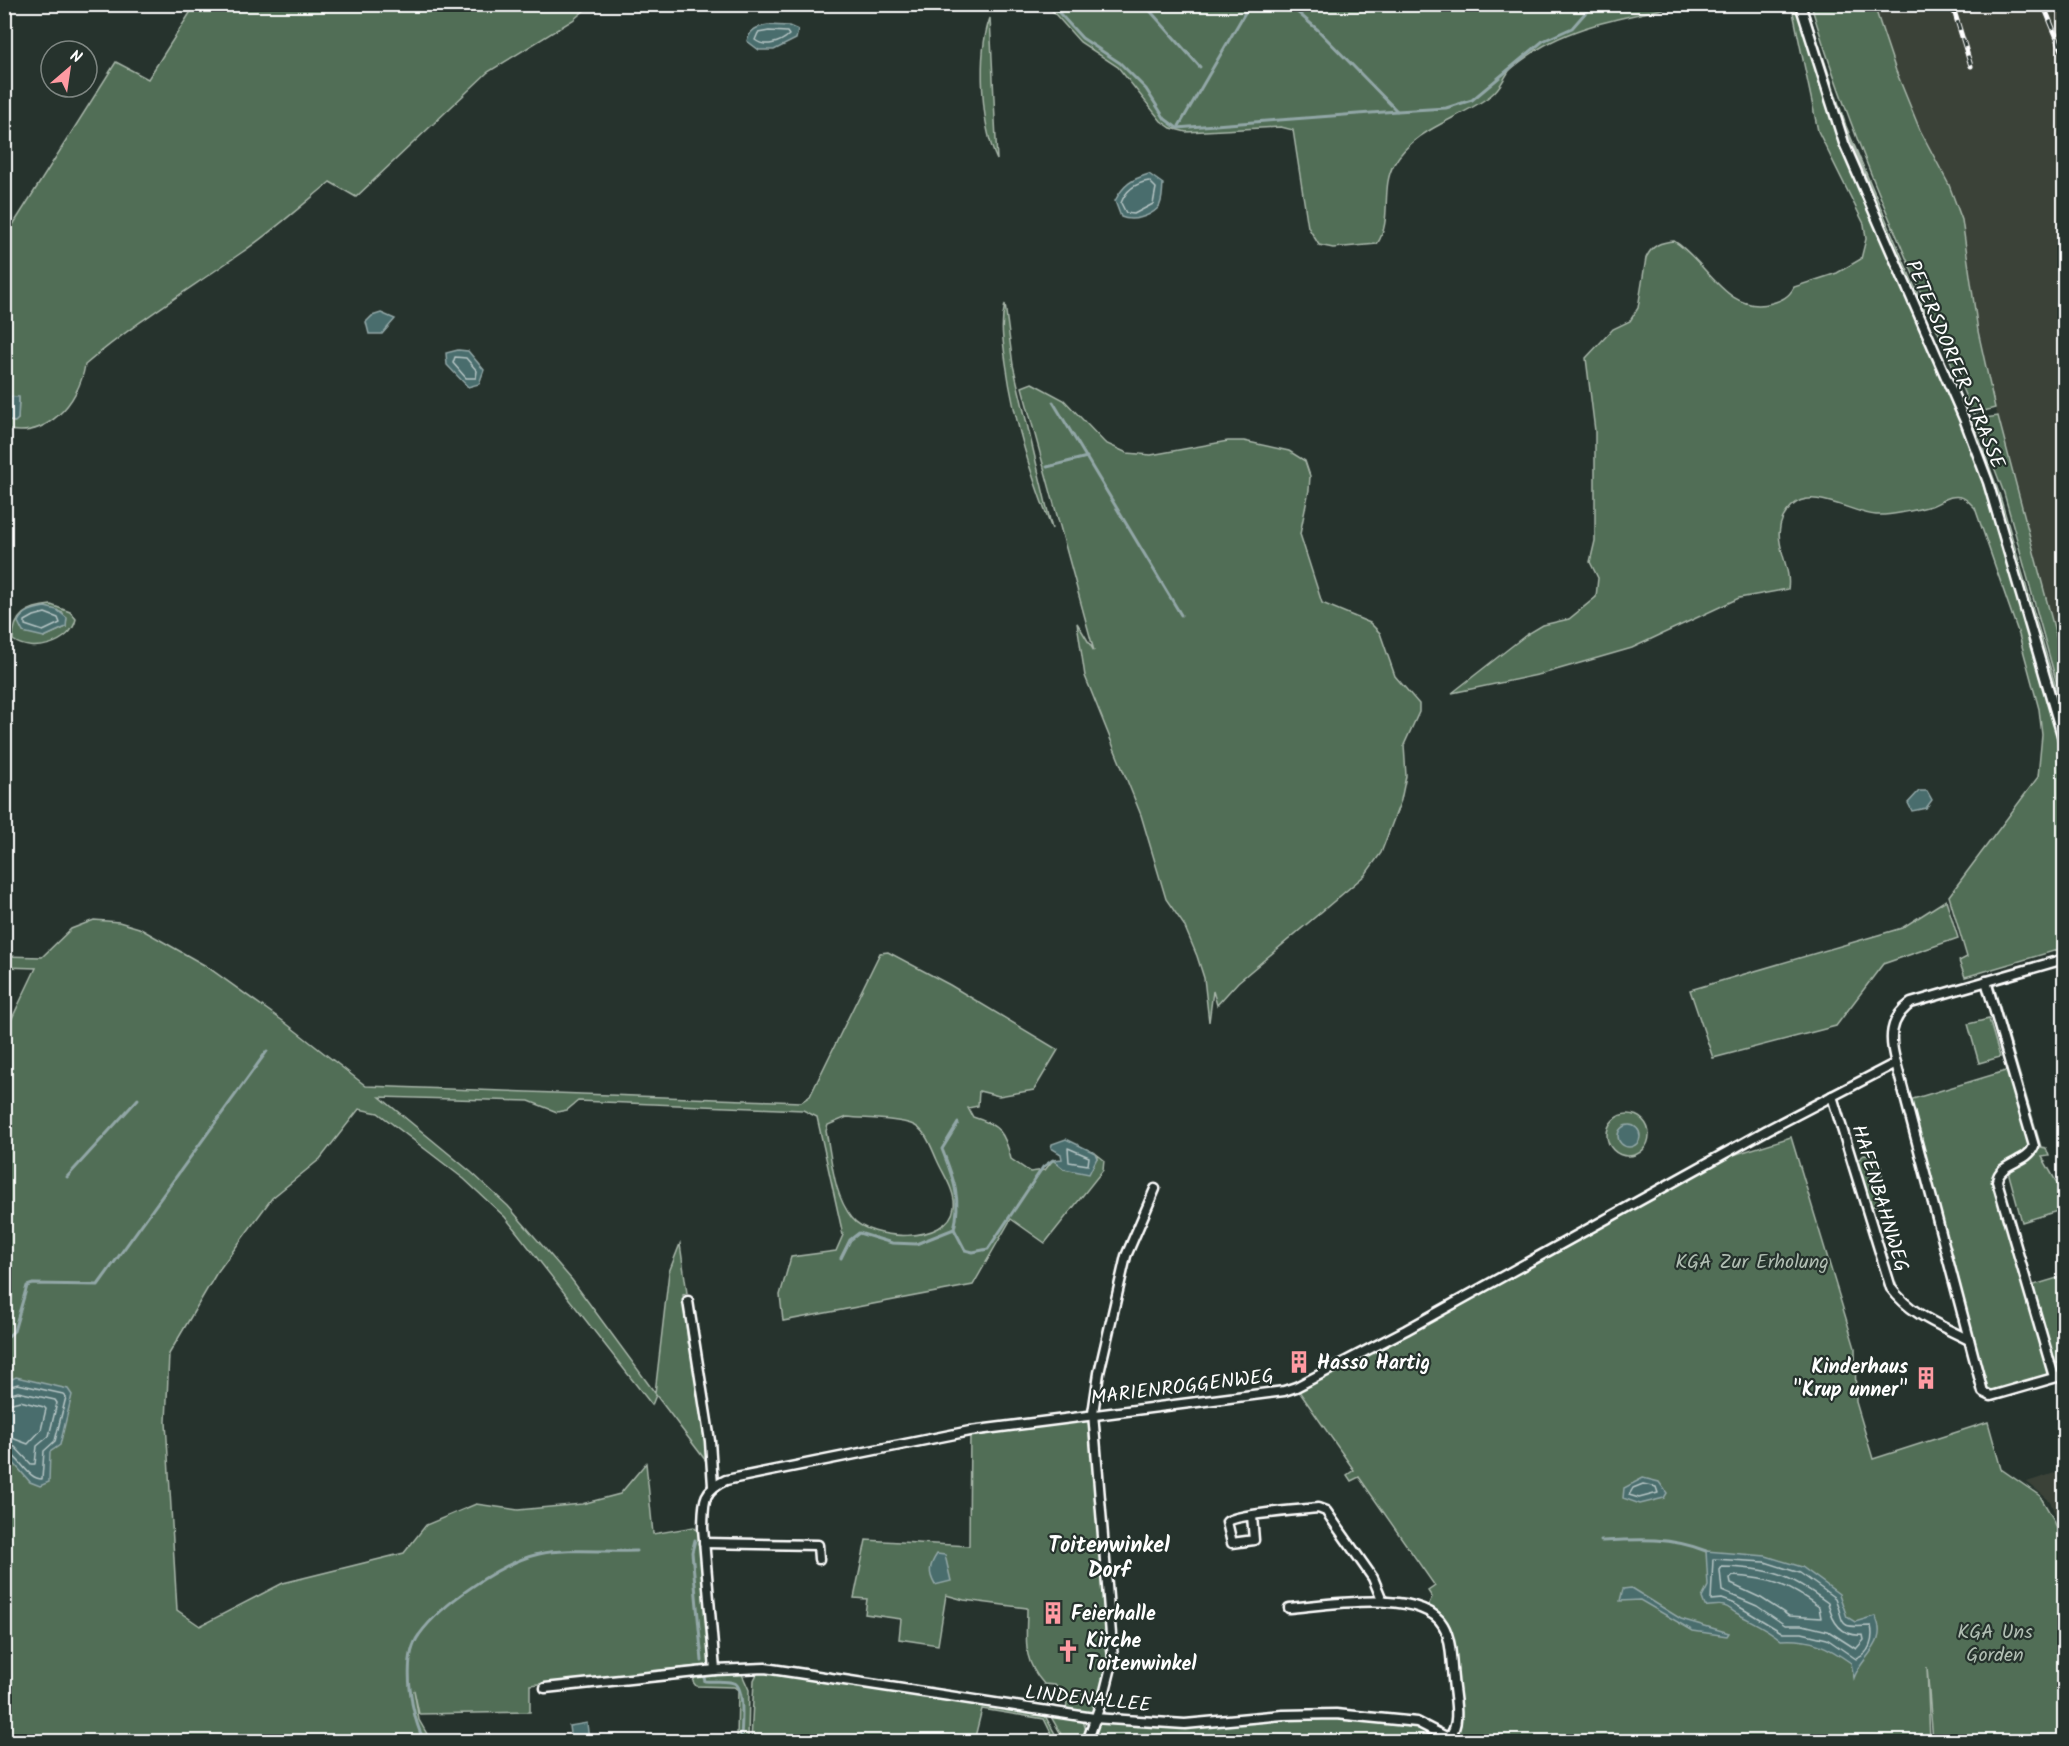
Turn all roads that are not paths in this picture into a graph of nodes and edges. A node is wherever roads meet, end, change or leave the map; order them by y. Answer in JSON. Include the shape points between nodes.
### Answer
{"nodes":[{"id":1,"x":1800,"y":4,"type":"edge"},
{"id":2,"x":2064,"y":742,"type":"edge"},
{"id":3,"x":2064,"y":959,"type":"edge"},
{"id":4,"x":1986,"y":981,"type":"junction"},
{"id":5,"x":1896,"y":1063,"type":"junction"},
{"id":6,"x":1832,"y":1096,"type":"junction"},
{"id":7,"x":1155,"y":1189,"type":"dead end"},
{"id":8,"x":688,"y":1301,"type":"dead end"},
{"id":9,"x":1969,"y":1340,"type":"junction"},
{"id":10,"x":2064,"y":1375,"type":"edge"},
{"id":11,"x":2054,"y":1377,"type":"junction"},
{"id":12,"x":1093,"y":1413,"type":"junction"},
{"id":13,"x":713,"y":1486,"type":"junction"},
{"id":14,"x":1252,"y":1516,"type":"dead end"},
{"id":15,"x":704,"y":1543,"type":"junction"},
{"id":16,"x":819,"y":1559,"type":"dead end"},
{"id":17,"x":1382,"y":1600,"type":"junction"},
{"id":18,"x":1289,"y":1608,"type":"dead end"},
{"id":19,"x":715,"y":1670,"type":"junction"},
{"id":20,"x":545,"y":1688,"type":"dead end"},
{"id":21,"x":1094,"y":1719,"type":"junction"},
{"id":22,"x":1453,"y":1739,"type":"edge"},
{"id":23,"x":1087,"y":1742,"type":"edge"}],
"edges":[{"from":1,"to":2,"type":"street","name":"PETERSDORFER STRASSE","via":[[1844,143],[1988,482]]},
{"from":3,"to":4,"type":"street"},
{"from":4,"to":5,"type":"street","via":[[1919,1000],[1902,1010],[1890,1040]]},
{"from":4,"to":11,"type":"street","via":[[2034,1146],[2029,1155],[2004,1169],[1997,1181]]},
{"from":5,"to":6,"type":"street"},
{"from":5,"to":9,"type":"street"},
{"from":6,"to":9,"type":"street","name":"HAFENBAHNWEG","via":[[1891,1288],[1922,1317]]},
{"from":6,"to":12,"type":"street","name":"MARIENROGGENWEG","via":[[1296,1387]]},
{"from":7,"to":12,"type":"street","via":[[1126,1256]]},
{"from":8,"to":13,"type":"street","via":[[710,1441]]},
{"from":9,"to":11,"type":"street","via":[[1986,1395]]},
{"from":10,"to":11,"type":"street"},
{"from":12,"to":13,"type":"street","name":"MARIENROGGENWEG","via":[[970,1431],[726,1480]]},
{"from":12,"to":21,"type":"street","via":[[1113,1642],[1110,1673]]},
{"from":13,"to":15,"type":"street","via":[[704,1505]]},
{"from":14,"to":17,"type":"street","via":[[1318,1508],[1326,1511],[1373,1578]]},
{"from":15,"to":16,"type":"street","via":[[818,1545]]},
{"from":15,"to":19,"type":"street"},
{"from":17,"to":18,"type":"street"},
{"from":17,"to":22,"type":"street","via":[[1426,1610],[1442,1624],[1448,1636],[1456,1713]]},
{"from":19,"to":20,"type":"street","name":"LINDENALLEE"},
{"from":19,"to":21,"type":"street","name":"LINDENALLEE","via":[[765,1668]]},
{"from":21,"to":22,"type":"street","name":"LINDENALLEE","via":[[1185,1724],[1336,1714],[1417,1722]]},
{"from":21,"to":23,"type":"street"}]}
